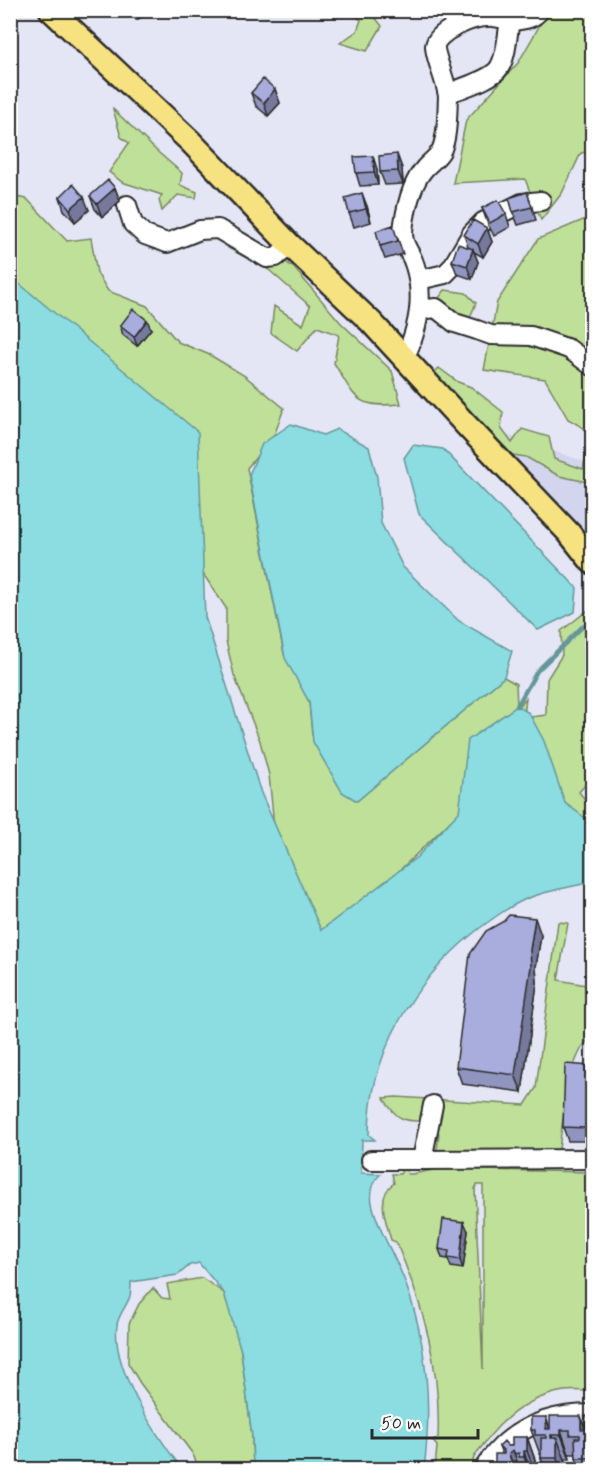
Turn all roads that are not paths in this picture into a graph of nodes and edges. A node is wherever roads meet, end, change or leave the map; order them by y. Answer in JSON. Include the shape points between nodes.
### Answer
{"nodes":[{"id":1,"x":540,"y":10,"type":"edge"},
{"id":2,"x":52,"y":11,"type":"edge"},
{"id":3,"x":483,"y":14,"type":"edge"},
{"id":4,"x":510,"y":21,"type":"junction"},
{"id":5,"x":448,"y":97,"type":"junction"},
{"id":6,"x":541,"y":201,"type":"dead end"},
{"id":7,"x":127,"y":205,"type":"dead end"},
{"id":8,"x":291,"y":245,"type":"junction"},
{"id":9,"x":419,"y":280,"type":"junction"},
{"id":10,"x":419,"y":310,"type":"junction"},
{"id":11,"x":404,"y":359,"type":"junction"},
{"id":12,"x":592,"y":366,"type":"edge"},
{"id":13,"x":592,"y":562,"type":"edge"},
{"id":14,"x":433,"y":1105,"type":"dead end"},
{"id":15,"x":592,"y":1159,"type":"edge"},
{"id":16,"x":371,"y":1160,"type":"dead end"},
{"id":17,"x":422,"y":1160,"type":"junction"},
{"id":18,"x":592,"y":1414,"type":"edge"},
{"id":19,"x":483,"y":1470,"type":"edge"}],
"edges":[{"from":1,"to":4,"type":"street","via":[[528,19]]},
{"from":2,"to":8,"type":"main road","via":[[190,141]]},
{"from":3,"to":4,"type":"street"},
{"from":3,"to":5,"type":"street","via":[[448,31],[434,48]]},
{"from":4,"to":5,"type":"street","via":[[500,67]]},
{"from":5,"to":9,"type":"street","via":[[444,143],[440,154],[417,177],[404,225],[404,240]]},
{"from":6,"to":9,"type":"street","via":[[522,203],[483,222],[445,274]]},
{"from":7,"to":8,"type":"street","via":[[133,224],[145,236],[166,243],[200,230],[218,229],[267,258],[276,257]]},
{"from":8,"to":11,"type":"main road"},
{"from":9,"to":10,"type":"street"},
{"from":10,"to":11,"type":"street"},
{"from":10,"to":12,"type":"street","via":[[436,308],[455,324],[491,334],[531,336],[568,349]]},
{"from":11,"to":13,"type":"main road"},
{"from":14,"to":17,"type":"street"},
{"from":15,"to":17,"type":"street"},
{"from":16,"to":17,"type":"street"},
{"from":18,"to":19,"type":"street","via":[[549,1419],[512,1436]]}]}
